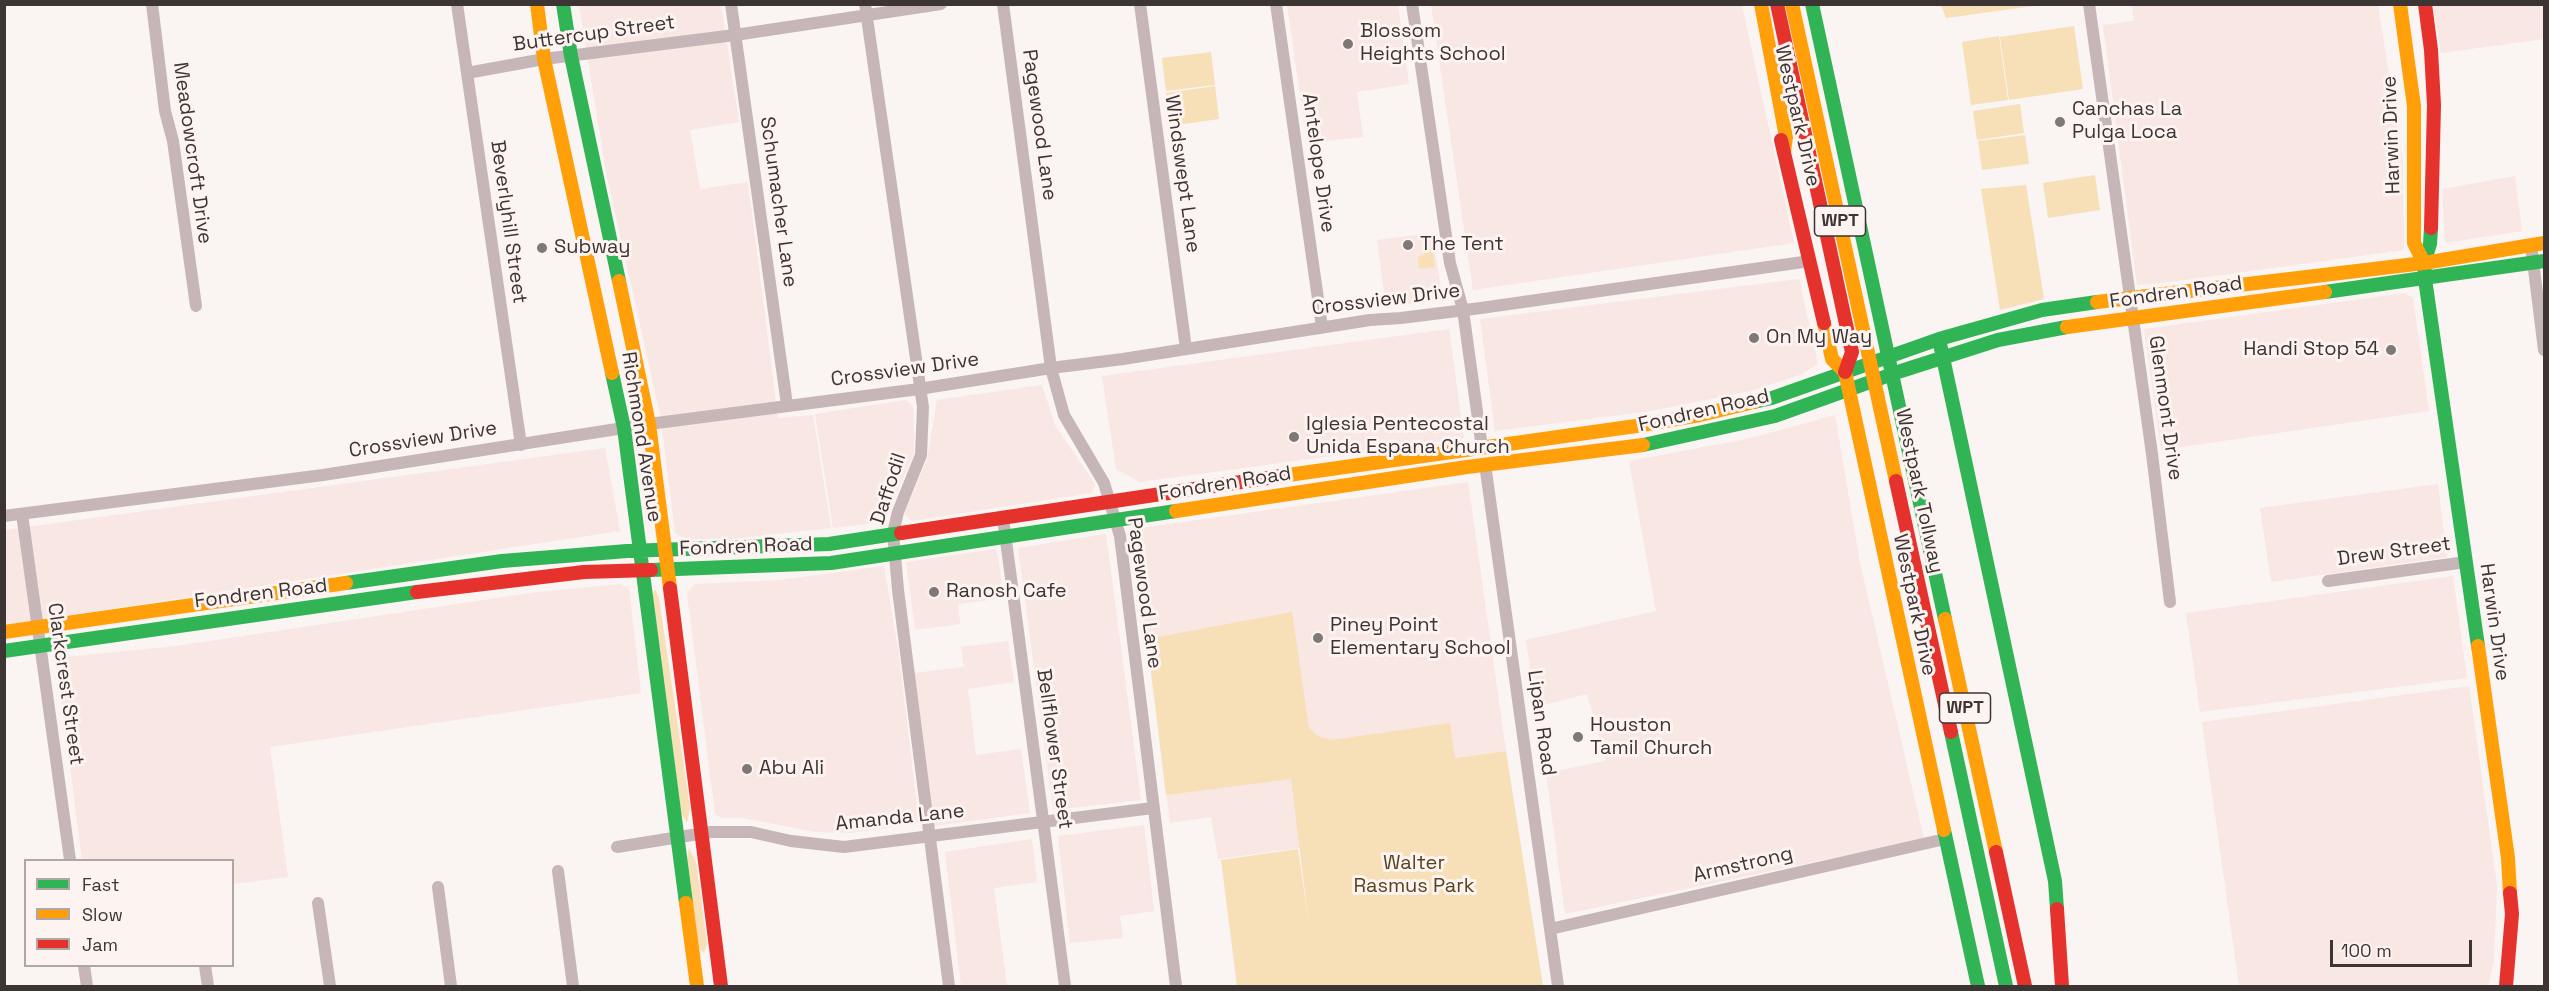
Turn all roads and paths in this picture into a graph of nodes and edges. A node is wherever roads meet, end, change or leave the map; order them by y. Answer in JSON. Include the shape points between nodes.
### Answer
{"nodes":[{"id":1,"x":152,"y":4,"type":"edge"},
{"id":2,"x":457,"y":4,"type":"edge"},
{"id":3,"x":537,"y":4,"type":"edge"},
{"id":4,"x":564,"y":4,"type":"edge"},
{"id":5,"x":731,"y":4,"type":"edge"},
{"id":6,"x":941,"y":4,"type":"edge"},
{"id":7,"x":1003,"y":4,"type":"edge"},
{"id":8,"x":1140,"y":4,"type":"edge"},
{"id":9,"x":1276,"y":4,"type":"edge"},
{"id":10,"x":1412,"y":4,"type":"edge"},
{"id":11,"x":1752,"y":4,"type":"edge"},
{"id":12,"x":1761,"y":4,"type":"edge"},
{"id":13,"x":1777,"y":4,"type":"edge"},
{"id":14,"x":1792,"y":4,"type":"edge"},
{"id":15,"x":1812,"y":4,"type":"edge"},
{"id":16,"x":2089,"y":4,"type":"edge"},
{"id":17,"x":2400,"y":4,"type":"edge"},
{"id":18,"x":2425,"y":4,"type":"edge"},
{"id":19,"x":865,"y":10,"type":"edge"},
{"id":20,"x":735,"y":35,"type":"junction"},
{"id":21,"x":571,"y":56,"type":"junction"},
{"id":22,"x":544,"y":59,"type":"junction"},
{"id":23,"x":467,"y":73,"type":"junction"},
{"id":24,"x":2414,"y":106,"type":"junction"},
{"id":25,"x":2434,"y":108,"type":"junction"},
{"id":26,"x":1783,"y":137,"type":"junction"},
{"id":27,"x":597,"y":180,"type":"junction"},
{"id":28,"x":570,"y":186,"type":"junction"},
{"id":29,"x":1828,"y":235,"type":"junction"},
{"id":30,"x":2537,"y":244,"type":"edge"},
{"id":31,"x":1810,"y":261,"type":"junction"},
{"id":32,"x":2539,"y":261,"type":"edge"},
{"id":33,"x":2424,"y":263,"type":"junction"},
{"id":34,"x":2425,"y":279,"type":"junction"},
{"id":35,"x":2256,"y":284,"type":"junction"},
{"id":36,"x":2130,"y":297,"type":"junction"},
{"id":37,"x":2258,"y":302,"type":"junction"},
{"id":38,"x":623,"y":303,"type":"junction"},
{"id":39,"x":196,"y":306,"type":"dead end"},
{"id":40,"x":598,"y":308,"type":"junction"},
{"id":41,"x":1463,"y":310,"type":"junction"},
{"id":42,"x":2133,"y":318,"type":"junction"},
{"id":43,"x":1322,"y":327,"type":"junction"},
{"id":44,"x":1939,"y":339,"type":"junction"},
{"id":45,"x":1185,"y":349,"type":"junction"},
{"id":46,"x":2544,"y":350,"type":"edge"},
{"id":47,"x":1943,"y":357,"type":"junction"},
{"id":48,"x":1052,"y":368,"type":"junction"},
{"id":49,"x":1845,"y":372,"type":"junction"},
{"id":50,"x":919,"y":389,"type":"junction"},
{"id":51,"x":1848,"y":390,"type":"junction"},
{"id":52,"x":1748,"y":404,"type":"junction"},
{"id":53,"x":787,"y":405,"type":"junction"},
{"id":54,"x":1751,"y":423,"type":"junction"},
{"id":55,"x":649,"y":424,"type":"junction"},
{"id":56,"x":1636,"y":426,"type":"junction"},
{"id":57,"x":624,"y":428,"type":"junction"},
{"id":58,"x":1550,"y":439,"type":"junction"},
{"id":59,"x":521,"y":445,"type":"junction"},
{"id":60,"x":1638,"y":446,"type":"junction"},
{"id":61,"x":1482,"y":448,"type":"junction"},
{"id":62,"x":1485,"y":464,"type":"junction"},
{"id":63,"x":1353,"y":466,"type":"junction"},
{"id":64,"x":1405,"y":477,"type":"junction"},
{"id":65,"x":1235,"y":483,"type":"junction"},
{"id":66,"x":1354,"y":484,"type":"junction"},
{"id":67,"x":1237,"y":501,"type":"junction"},
{"id":68,"x":1110,"y":503,"type":"junction"},
{"id":69,"x":22,"y":514,"type":"junction"},
{"id":70,"x":4,"y":516,"type":"edge"},
{"id":71,"x":1003,"y":518,"type":"junction"},
{"id":72,"x":1116,"y":521,"type":"junction"},
{"id":73,"x":893,"y":533,"type":"junction"},
{"id":74,"x":1006,"y":538,"type":"junction"},
{"id":75,"x":665,"y":550,"type":"junction"},
{"id":76,"x":639,"y":551,"type":"junction"},
{"id":77,"x":894,"y":554,"type":"junction"},
{"id":78,"x":2466,"y":562,"type":"junction"},
{"id":79,"x":481,"y":564,"type":"junction"},
{"id":80,"x":667,"y":569,"type":"junction"},
{"id":81,"x":642,"y":570,"type":"junction"},
{"id":82,"x":2328,"y":581,"type":"dead end"},
{"id":83,"x":484,"y":584,"type":"junction"},
{"id":84,"x":326,"y":587,"type":"junction"},
{"id":85,"x":2170,"y":602,"type":"dead end"},
{"id":86,"x":328,"y":606,"type":"junction"},
{"id":87,"x":37,"y":627,"type":"junction"},
{"id":88,"x":4,"y":632,"type":"edge"},
{"id":89,"x":39,"y":646,"type":"junction"},
{"id":90,"x":4,"y":651,"type":"edge"},
{"id":91,"x":1152,"y":808,"type":"junction"},
{"id":92,"x":1044,"y":822,"type":"junction"},
{"id":93,"x":701,"y":833,"type":"junction"},
{"id":94,"x":931,"y":836,"type":"junction"},
{"id":95,"x":679,"y":837,"type":"junction"},
{"id":96,"x":1945,"y":839,"type":"junction"},
{"id":97,"x":617,"y":847,"type":"dead end"},
{"id":98,"x":70,"y":859,"type":"edge"},
{"id":99,"x":558,"y":871,"type":"dead end"},
{"id":100,"x":438,"y":887,"type":"dead end"},
{"id":101,"x":318,"y":903,"type":"dead end"},
{"id":102,"x":1550,"y":929,"type":"junction"},
{"id":103,"x":84,"y":967,"type":"edge"},
{"id":104,"x":205,"y":967,"type":"edge"},
{"id":105,"x":87,"y":987,"type":"edge"},
{"id":106,"x":208,"y":987,"type":"edge"},
{"id":107,"x":330,"y":987,"type":"edge"},
{"id":108,"x":451,"y":987,"type":"edge"},
{"id":109,"x":573,"y":987,"type":"edge"},
{"id":110,"x":697,"y":987,"type":"edge"},
{"id":111,"x":721,"y":987,"type":"edge"},
{"id":112,"x":949,"y":987,"type":"edge"},
{"id":113,"x":1065,"y":987,"type":"edge"},
{"id":114,"x":1176,"y":987,"type":"edge"},
{"id":115,"x":1558,"y":987,"type":"edge"},
{"id":116,"x":1978,"y":987,"type":"edge"},
{"id":117,"x":2006,"y":987,"type":"edge"},
{"id":118,"x":2025,"y":987,"type":"edge"},
{"id":119,"x":2062,"y":987,"type":"edge"},
{"id":120,"x":2506,"y":987,"type":"edge"}],
"edges":[{"from":1,"to":39,"type":"street","name":"Meadowcroft Drive"},
{"from":2,"to":23,"type":"street","name":"Beverlyhill Street"},
{"from":3,"to":22,"type":"main road","name":"Richmond Avenue"},
{"from":4,"to":21,"type":"main road","name":"Richmond Avenue"},
{"from":5,"to":20,"type":"street","name":"Schumacher Lane"},
{"from":6,"to":19,"type":"street","name":"Buttercup Street"},
{"from":7,"to":48,"type":"street","name":"Pagewood Lane"},
{"from":8,"to":45,"type":"street","name":"Windswept Lane"},
{"from":9,"to":43,"type":"street","name":"Antelope Drive"},
{"from":10,"to":41,"type":"street","via":[[1450,263]]},
{"from":11,"to":26,"type":"main road","name":"Westpark Drive"},
{"from":12,"to":26,"type":"main road"},
{"from":13,"to":29,"type":"main road","name":"Westpark Drive"},
{"from":14,"to":117,"type":"main road","name":"Westpark Tollway","number":"WPT"},
{"from":15,"to":118,"type":"main road","name":"Westpark Tollway","number":"WPT"},
{"from":16,"to":36,"type":"street","name":"Glenmont Drive"},
{"from":17,"to":24,"type":"main road","name":"Harwin Drive"},
{"from":18,"to":25,"type":"main road","name":"Harwin Drive"},
{"from":19,"to":20,"type":"street","name":"Buttercup Street"},
{"from":19,"to":50,"type":"street","name":"Daffodil"},
{"from":20,"to":21,"type":"street","name":"Buttercup Street"},
{"from":20,"to":53,"type":"street","name":"Schumacher Lane"},
{"from":21,"to":22,"type":"street","name":"Buttercup Street"},
{"from":21,"to":27,"type":"main road","name":"Richmond Avenue"},
{"from":22,"to":23,"type":"street","name":"Buttercup Street"},
{"from":22,"to":28,"type":"main road","name":"Richmond Avenue"},
{"from":23,"to":59,"type":"street","name":"Beverlyhill Street"},
{"from":24,"to":25,"type":"main road"},
{"from":24,"to":33,"type":"main road","name":"Harwin Drive","via":[[2414,243]]},
{"from":25,"to":33,"type":"main road","name":"Harwin Drive","via":[[2430,243]]},
{"from":26,"to":29,"type":"main road","via":[[1792,139],[1806,196]]},
{"from":26,"to":31,"type":"main road","name":"Westpark Drive"},
{"from":27,"to":28,"type":"main road"},
{"from":27,"to":38,"type":"main road","name":"Richmond Avenue"},
{"from":28,"to":40,"type":"main road","name":"Richmond Avenue"},
{"from":29,"to":49,"type":"main road","name":"Westpark Drive","via":[[1852,352]]},
{"from":30,"to":32,"type":"street"},
{"from":30,"to":33,"type":"main road","name":"Fondren Road"},
{"from":31,"to":41,"type":"street","name":"Crossview Drive"},
{"from":31,"to":49,"type":"main road","name":"Westpark Drive","via":[[1832,359]]},
{"from":32,"to":34,"type":"main road","name":"Fondren Road"},
{"from":32,"to":46,"type":"street"},
{"from":33,"to":34,"type":"main road","name":"Harwin Drive"},
{"from":33,"to":35,"type":"main road","name":"Fondren Road"},
{"from":34,"to":37,"type":"main road","name":"Fondren Road"},
{"from":34,"to":78,"type":"main road","name":"Harwin Drive"},
{"from":35,"to":36,"type":"main road","name":"Fondren Road"},
{"from":35,"to":37,"type":"main road"},
{"from":36,"to":42,"type":"street","name":"Glenmont Drive"},
{"from":36,"to":44,"type":"main road","name":"Fondren Road","via":[[2042,310]]},
{"from":37,"to":42,"type":"main road","name":"Fondren Road"},
{"from":38,"to":40,"type":"main road"},
{"from":38,"to":55,"type":"main road","name":"Richmond Avenue"},
{"from":40,"to":57,"type":"main road","name":"Richmond Avenue"},
{"from":41,"to":43,"type":"street","name":"Crossview Drive"},
{"from":41,"to":61,"type":"street"},
{"from":42,"to":47,"type":"main road","name":"Fondren Road","via":[[2046,330]]},
{"from":42,"to":85,"type":"street","name":"Glenmont Drive"},
{"from":43,"to":45,"type":"street","name":"Crossview Drive"},
{"from":44,"to":47,"type":"main road"},
{"from":44,"to":49,"type":"main road","name":"Fondren Road"},
{"from":45,"to":48,"type":"street","name":"Crossview Drive"},
{"from":47,"to":51,"type":"main road","name":"Fondren Road"},
{"from":47,"to":119,"type":"main road","via":[[2055,881]]},
{"from":48,"to":50,"type":"street","name":"Crossview Drive"},
{"from":48,"to":68,"type":"street","name":"Pagewood Lane","via":[[1065,415],[1104,483]]},
{"from":49,"to":51,"type":"main road","name":"Westpark Drive"},
{"from":49,"to":52,"type":"main road","name":"Fondren Road"},
{"from":50,"to":53,"type":"street","name":"Crossview Drive"},
{"from":50,"to":73,"type":"street","name":"Daffodil","via":[[923,407],[921,455]]},
{"from":51,"to":54,"type":"main road","name":"Fondren Road"},
{"from":51,"to":96,"type":"main road","name":"Westpark Drive"},
{"from":52,"to":54,"type":"main road"},
{"from":52,"to":56,"type":"main road","name":"Fondren Road"},
{"from":53,"to":55,"type":"street","name":"Crossview Drive"},
{"from":54,"to":60,"type":"main road","name":"Fondren Road"},
{"from":55,"to":57,"type":"street","name":"Crossview Drive"},
{"from":55,"to":75,"type":"main road","name":"Richmond Avenue"},
{"from":56,"to":58,"type":"main road","name":"Fondren Road"},
{"from":56,"to":60,"type":"main road"},
{"from":57,"to":59,"type":"street","name":"Crossview Drive"},
{"from":57,"to":76,"type":"main road","name":"Richmond Avenue"},
{"from":58,"to":61,"type":"main road","name":"Fondren Road"},
{"from":58,"to":62,"type":"main road","via":[[1522,452],[1493,456]]},
{"from":59,"to":69,"type":"street","name":"Crossview Drive"},
{"from":60,"to":62,"type":"main road","name":"Fondren Road"},
{"from":61,"to":63,"type":"main road","name":"Fondren Road"},
{"from":61,"to":64,"type":"main road","via":[[1470,458]]},
{"from":62,"to":64,"type":"main road","name":"Fondren Road"},
{"from":62,"to":102,"type":"street","name":"Lipan Road"},
{"from":63,"to":65,"type":"main road","name":"Fondren Road"},
{"from":63,"to":66,"type":"main road"},
{"from":64,"to":66,"type":"main road","name":"Fondren Road"},
{"from":65,"to":67,"type":"main road"},
{"from":65,"to":68,"type":"main road","name":"Fondren Road"},
{"from":66,"to":67,"type":"main road","name":"Fondren Road"},
{"from":67,"to":72,"type":"main road","name":"Fondren Road"},
{"from":68,"to":71,"type":"main road","name":"Fondren Road"},
{"from":68,"to":72,"type":"street","name":"Pagewood Lane"},
{"from":69,"to":70,"type":"street","name":"Crossview Drive"},
{"from":69,"to":87,"type":"street","name":"Clarkcrest Street"},
{"from":71,"to":73,"type":"main road","name":"Fondren Road"},
{"from":71,"to":74,"type":"street","name":"Bellflower Street"},
{"from":72,"to":74,"type":"main road","name":"Fondren Road"},
{"from":72,"to":91,"type":"street","name":"Pagewood Lane"},
{"from":73,"to":75,"type":"main road","name":"Fondren Road","via":[[785,547]]},
{"from":73,"to":77,"type":"street","name":"Daffodil"},
{"from":74,"to":77,"type":"main road","name":"Fondren Road"},
{"from":74,"to":92,"type":"street","name":"Bellflower Street"},
{"from":75,"to":76,"type":"main road","name":"Fondren Road"},
{"from":75,"to":80,"type":"main road","name":"Richmond Avenue"},
{"from":76,"to":79,"type":"main road","name":"Fondren Road"},
{"from":76,"to":81,"type":"main road","name":"Richmond Avenue"},
{"from":77,"to":80,"type":"main road","name":"Fondren Road","via":[[788,567]]},
{"from":77,"to":94,"type":"street","name":"Daffodil"},
{"from":78,"to":82,"type":"street","name":"Drew Street"},
{"from":78,"to":120,"type":"main road","name":"Harwin Drive","via":[[2508,858],[2512,914]]},
{"from":79,"to":83,"type":"main road"},
{"from":79,"to":84,"type":"main road","name":"Fondren Road"},
{"from":80,"to":81,"type":"main road","name":"Fondren Road"},
{"from":80,"to":93,"type":"main road","name":"Richmond Avenue"},
{"from":81,"to":83,"type":"main road","name":"Fondren Road"},
{"from":81,"to":95,"type":"main road","name":"Richmond Avenue"},
{"from":83,"to":86,"type":"main road","name":"Fondren Road"},
{"from":84,"to":86,"type":"main road"},
{"from":84,"to":87,"type":"main road","name":"Fondren Road"},
{"from":86,"to":89,"type":"main road","name":"Fondren Road"},
{"from":87,"to":88,"type":"main road","name":"Fondren Road"},
{"from":87,"to":89,"type":"street","name":"Clarkcrest Street"},
{"from":89,"to":90,"type":"main road","name":"Fondren Road"},
{"from":89,"to":98,"type":"street","name":"Clarkcrest Street"},
{"from":91,"to":92,"type":"street","name":"Amanda Lane"},
{"from":91,"to":114,"type":"street","name":"Pagewood Lane"},
{"from":92,"to":94,"type":"street","name":"Amanda Lane"},
{"from":92,"to":113,"type":"street","name":"Bellflower Street"},
{"from":93,"to":94,"type":"street","name":"Amanda Lane","via":[[751,832],[844,847]]},
{"from":93,"to":95,"type":"street","name":"Amanda Lane"},
{"from":93,"to":111,"type":"main road","name":"Richmond Avenue"},
{"from":94,"to":112,"type":"street","name":"Daffodil"},
{"from":95,"to":97,"type":"street","name":"Amanda Lane"},
{"from":95,"to":110,"type":"main road","name":"Richmond Avenue"},
{"from":96,"to":102,"type":"street","name":"Armstrong"},
{"from":96,"to":116,"type":"main road","name":"Westpark Drive"},
{"from":99,"to":109,"type":"street"},
{"from":100,"to":108,"type":"street"},
{"from":101,"to":107,"type":"street"},
{"from":102,"to":115,"type":"street","name":"Lipan Road"},
{"from":103,"to":105,"type":"street"},
{"from":104,"to":106,"type":"street"}]}
